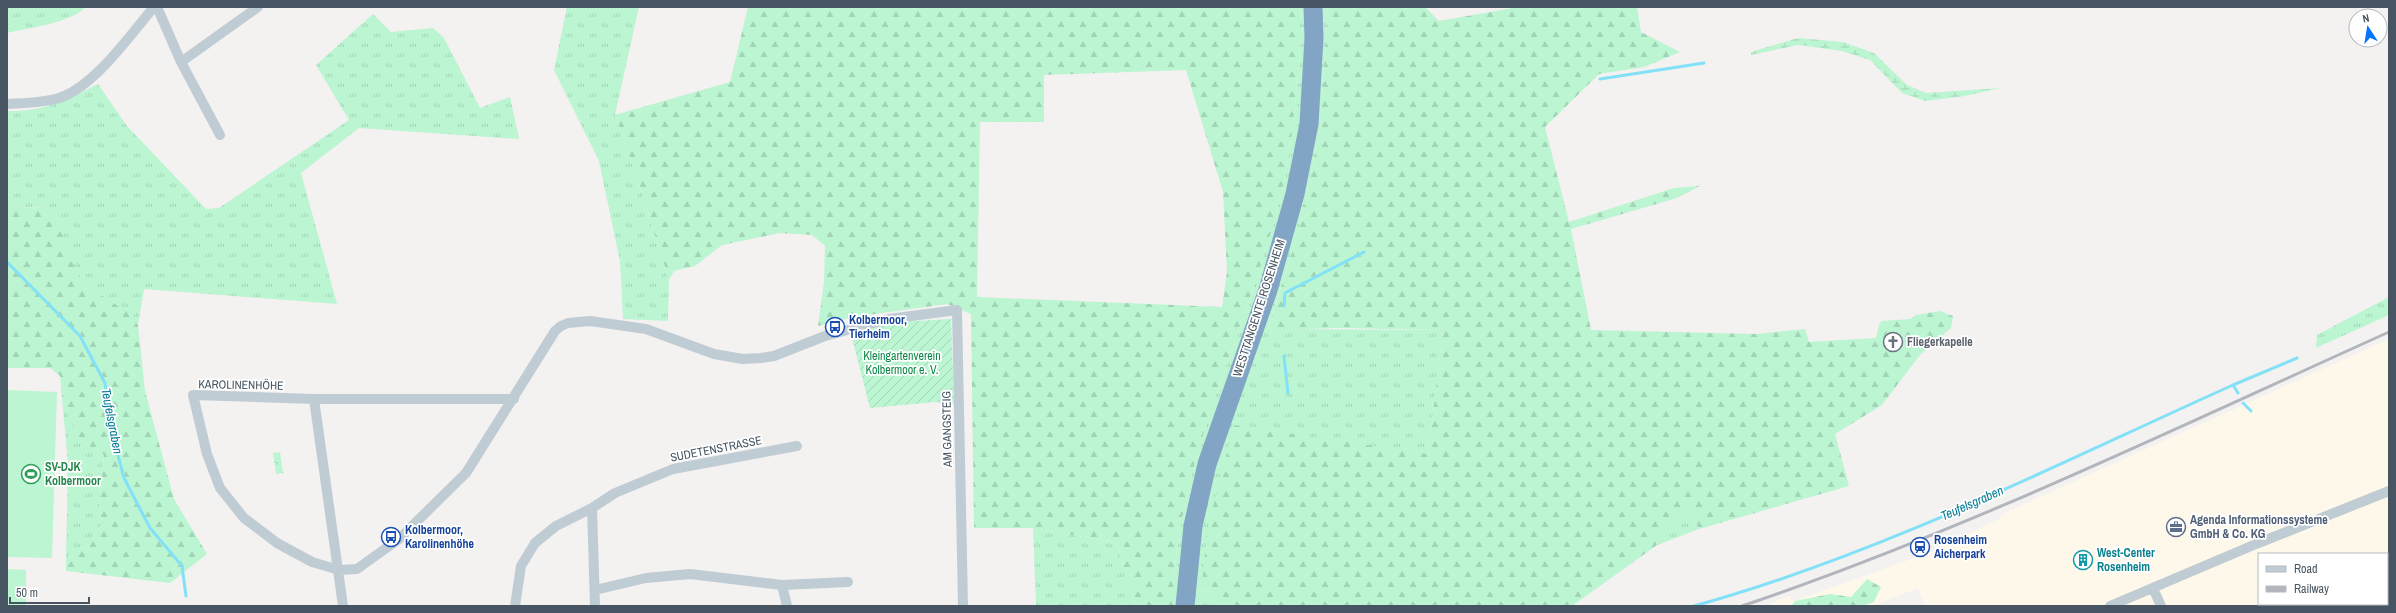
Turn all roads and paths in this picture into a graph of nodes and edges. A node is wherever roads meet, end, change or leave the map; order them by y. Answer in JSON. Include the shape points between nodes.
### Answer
{"nodes":[{"id":1,"x":154,"y":7,"type":"edge"},
{"id":2,"x":157,"y":7,"type":"edge"},
{"id":3,"x":258,"y":7,"type":"edge"},
{"id":4,"x":1313,"y":7,"type":"edge"},
{"id":5,"x":181,"y":62,"type":"junction"},
{"id":6,"x":7,"y":104,"type":"edge"},
{"id":7,"x":220,"y":135,"type":"dead end"},
{"id":8,"x":646,"y":329,"type":"joint"},
{"id":9,"x":314,"y":399,"type":"junction"},
{"id":10,"x":514,"y":399,"type":"junction"},
{"id":11,"x":797,"y":446,"type":"dead end"},
{"id":12,"x":2389,"y":491,"type":"edge"},
{"id":13,"x":592,"y":508,"type":"junction"},
{"id":14,"x":339,"y":570,"type":"junction"},
{"id":15,"x":848,"y":582,"type":"dead end"},
{"id":16,"x":782,"y":585,"type":"junction"},
{"id":17,"x":2153,"y":588,"type":"junction"},
{"id":18,"x":595,"y":590,"type":"junction"},
{"id":19,"x":343,"y":606,"type":"edge"},
{"id":20,"x":515,"y":606,"type":"edge"},
{"id":21,"x":595,"y":606,"type":"edge"},
{"id":22,"x":787,"y":606,"type":"edge"},
{"id":23,"x":963,"y":606,"type":"edge"},
{"id":24,"x":1185,"y":606,"type":"edge"},
{"id":25,"x":2110,"y":606,"type":"edge"},
{"id":26,"x":2161,"y":606,"type":"edge"}],
"edges":[{"from":1,"to":6,"type":"street","via":[[97,74],[80,86],[60,98]]},
{"from":2,"to":5,"type":"street"},
{"from":3,"to":5,"type":"street"},
{"from":4,"to":24,"type":"highway","name":"WESTTANGENTE ROSENHEIM","via":[[1314,38],[1309,124],[1296,194],[1268,290],[1207,464],[1193,526]]},
{"from":5,"to":7,"type":"street"},
{"from":8,"to":10,"type":"street","name":"KAROLINENHÖHE","via":[[590,321],[561,326],[555,331]]},
{"from":8,"to":23,"type":"street","name":"AM GANGSTEIG","via":[[714,354],[761,358],[774,356],[825,336],[889,319],[957,310]]},
{"from":9,"to":10,"type":"street","name":"KAROLINENHÖHE"},
{"from":9,"to":14,"type":"street"},
{"from":9,"to":14,"type":"street","name":"KAROLINENHÖHE","via":[[193,395],[207,454],[220,488],[244,518],[277,543],[312,562]]},
{"from":10,"to":14,"type":"street","name":"KAROLINENHÖHE","via":[[466,474],[399,539],[357,569]]},
{"from":11,"to":13,"type":"street","name":"SUDETENSTRASSE","via":[[673,469],[615,493]]},
{"from":12,"to":17,"type":"street"},
{"from":13,"to":18,"type":"street"},
{"from":13,"to":20,"type":"street","name":"SUDETENSTRASSE","via":[[556,526],[535,543],[521,566]]},
{"from":14,"to":19,"type":"street"},
{"from":15,"to":16,"type":"street"},
{"from":16,"to":18,"type":"street","via":[[690,574],[646,578]]},
{"from":16,"to":22,"type":"street"},
{"from":17,"to":25,"type":"street"},
{"from":17,"to":26,"type":"street"},
{"from":18,"to":21,"type":"street"}]}
